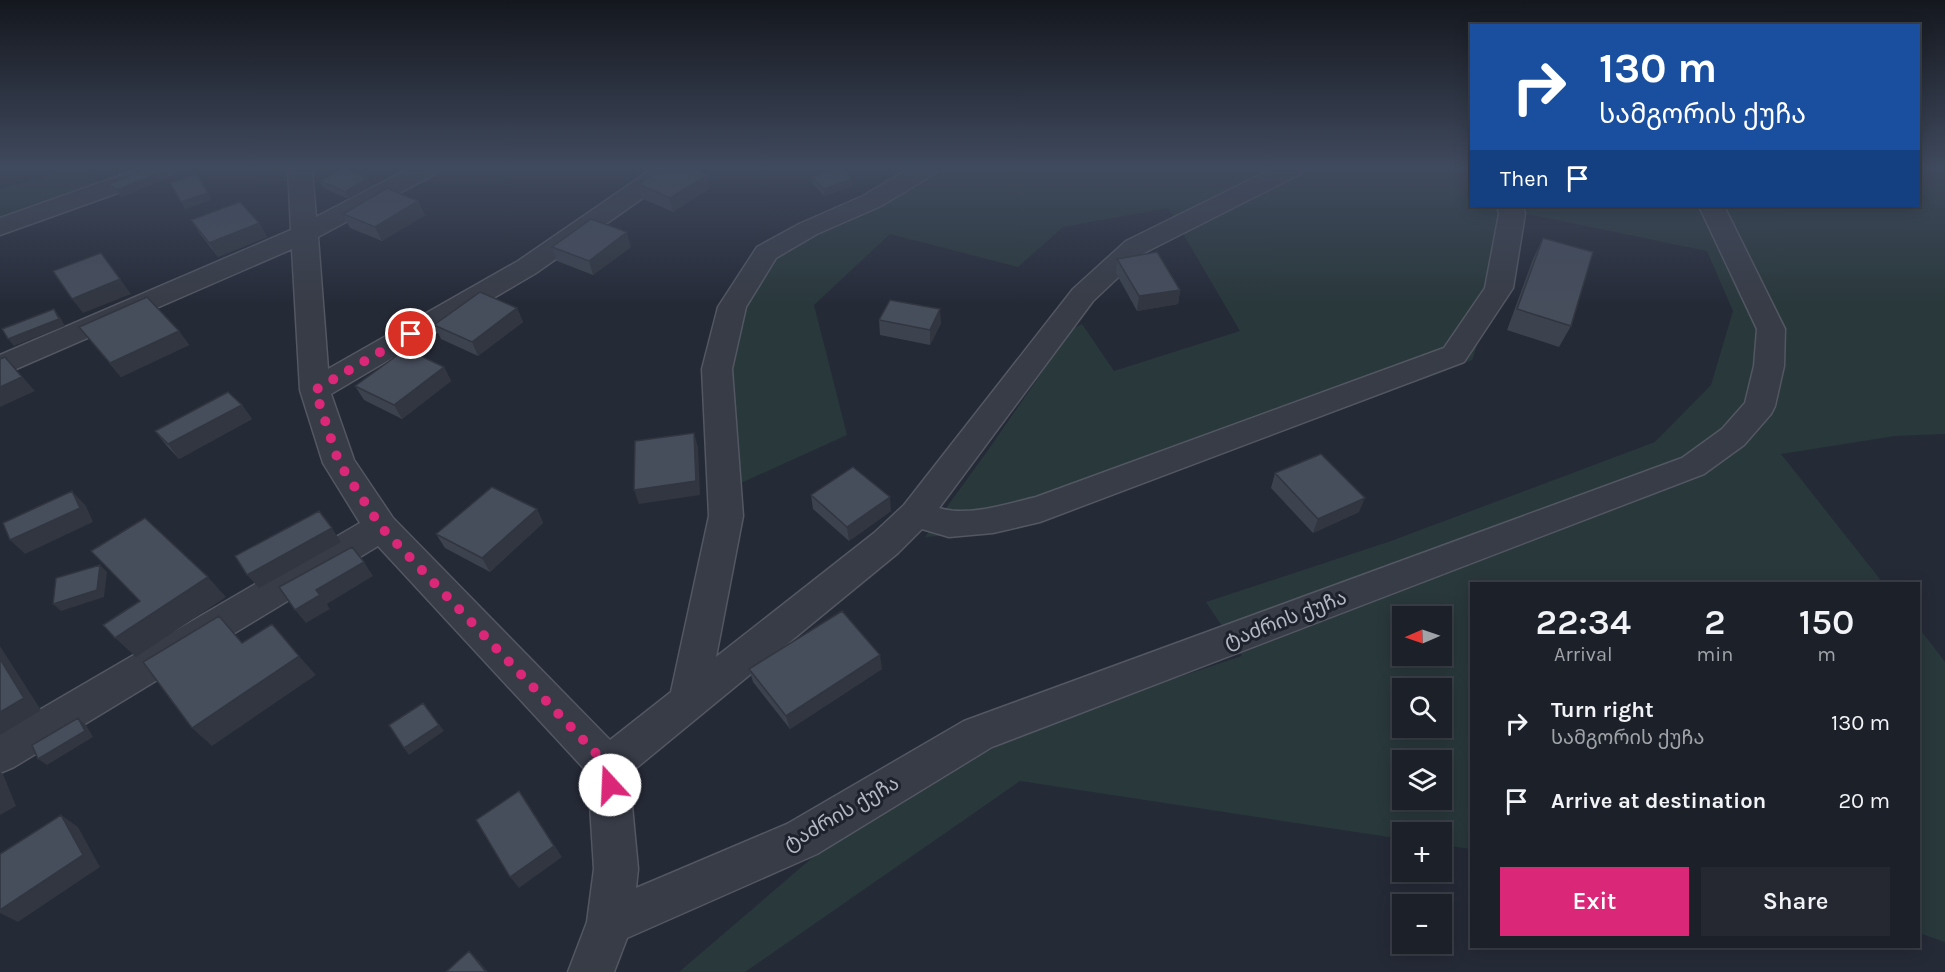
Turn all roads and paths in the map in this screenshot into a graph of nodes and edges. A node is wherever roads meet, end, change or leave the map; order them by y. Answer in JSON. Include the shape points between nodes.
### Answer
{"nodes":[{"id":1,"x":37,"y":214,"type":"edge"},
{"id":2,"x":304,"y":214,"type":"edge"},
{"id":3,"x":341,"y":214,"type":"edge"},
{"id":4,"x":602,"y":214,"type":"edge"},
{"id":5,"x":841,"y":214,"type":"edge"},
{"id":6,"x":1200,"y":214,"type":"edge"},
{"id":7,"x":1512,"y":214,"type":"edge"},
{"id":8,"x":1715,"y":214,"type":"edge"},
{"id":9,"x":0,"y":228,"type":"edge"},
{"id":10,"x":306,"y":233,"type":"junction"},
{"id":11,"x":0,"y":366,"type":"edge"},
{"id":12,"x":315,"y":390,"type":"junction"},
{"id":13,"x":916,"y":514,"type":"junction"},
{"id":14,"x":381,"y":527,"type":"junction"},
{"id":15,"x":688,"y":702,"type":"junction"},
{"id":16,"x":0,"y":754,"type":"edge"},
{"id":17,"x":608,"y":766,"type":"junction"},
{"id":18,"x":610,"y":922,"type":"junction"},
{"id":19,"x":591,"y":972,"type":"edge"}],
"edges":[{"from":1,"to":9,"type":"street"},
{"from":2,"to":10,"type":"street"},
{"from":3,"to":10,"type":"street"},
{"from":4,"to":12,"type":"street","via":[[526,267]]},
{"from":5,"to":15,"type":"street","via":[[766,253],[732,307],[717,369],[726,516]]},
{"from":6,"to":13,"type":"street","via":[[1135,247],[1083,295]]},
{"from":7,"to":13,"type":"street","via":[[1499,288],[1455,355],[1040,508],[993,520],[949,524]]},
{"from":8,"to":18,"type":"street","name":"ტაძრის ქუჩა","via":[[1771,329],[1769,366],[1760,406],[1733,437],[1693,466],[978,734],[802,839]]},
{"from":10,"to":11,"type":"street"},
{"from":10,"to":12,"type":"street"},
{"from":12,"to":14,"type":"street","via":[[339,463]]},
{"from":13,"to":15,"type":"street","via":[[886,543]]},
{"from":14,"to":16,"type":"street"},
{"from":14,"to":17,"type":"street"},
{"from":15,"to":17,"type":"street"},
{"from":17,"to":18,"type":"street","via":[[616,869]]},
{"from":18,"to":19,"type":"street"}]}
